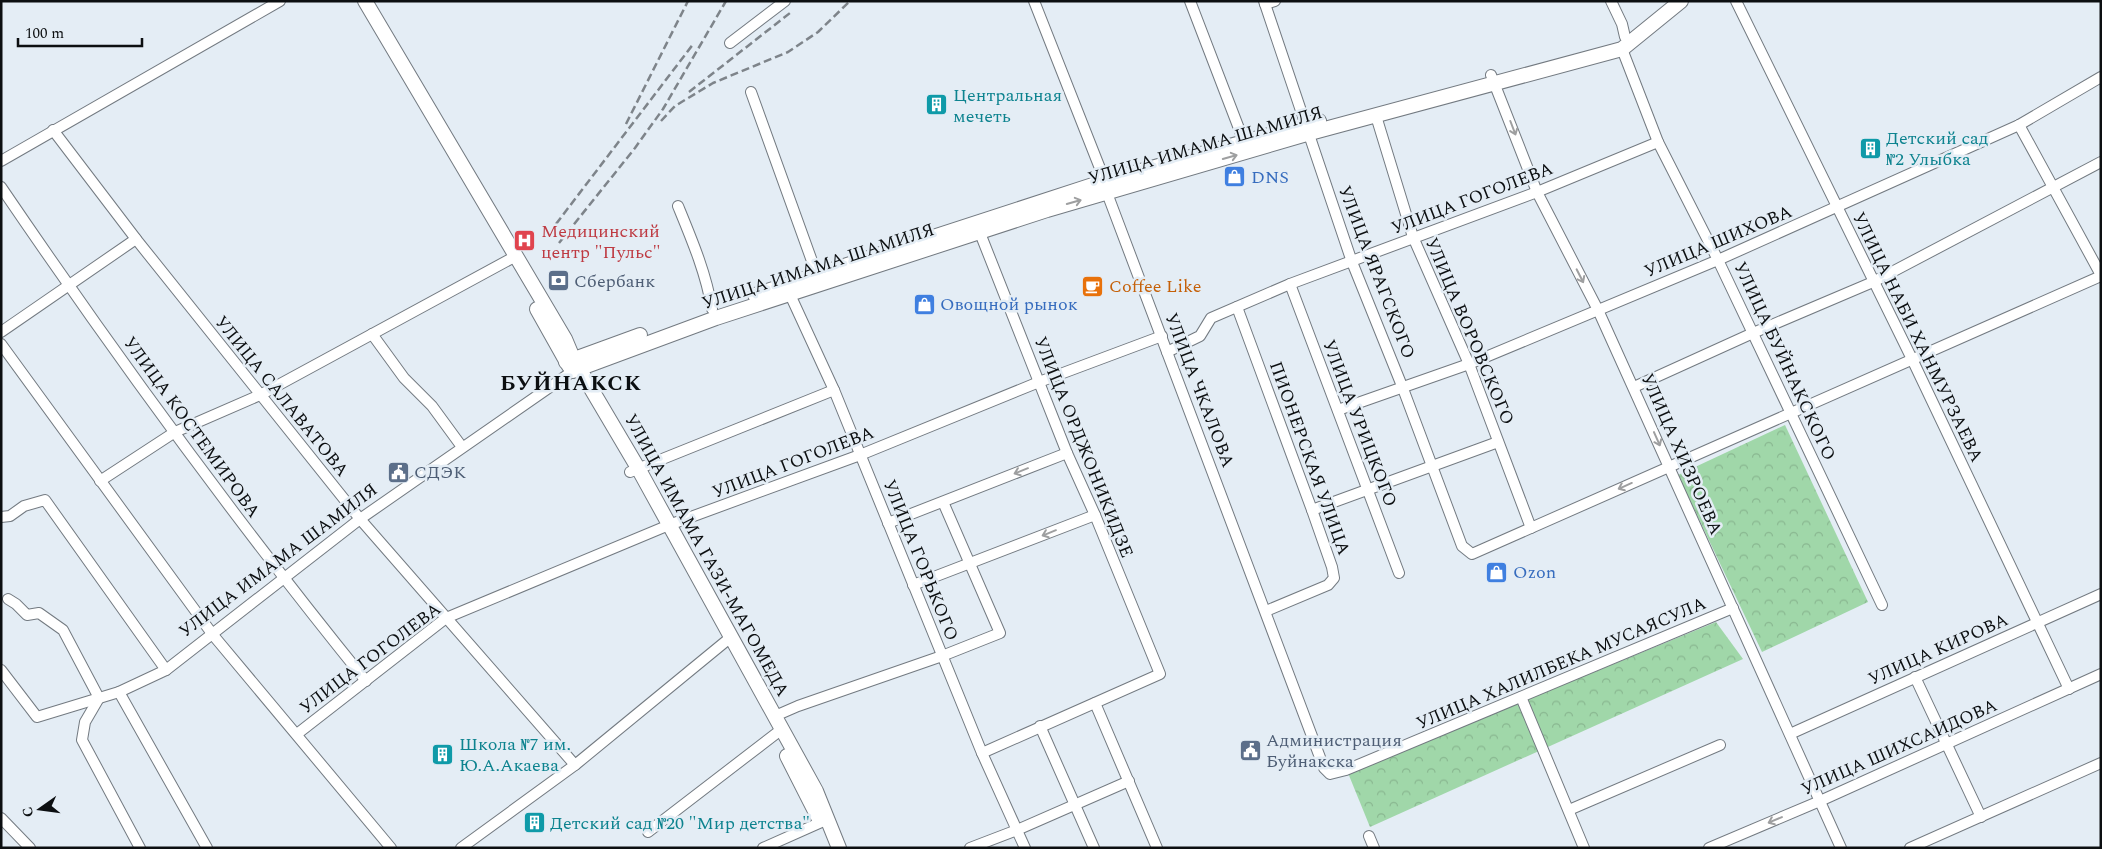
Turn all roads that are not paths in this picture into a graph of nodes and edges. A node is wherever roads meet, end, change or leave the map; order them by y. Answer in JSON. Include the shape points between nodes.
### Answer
{"nodes":[{"id":1,"x":280,"y":1,"type":"edge"},
{"id":2,"x":357,"y":1,"type":"edge"},
{"id":3,"x":365,"y":1,"type":"edge"},
{"id":4,"x":785,"y":1,"type":"edge"},
{"id":5,"x":1034,"y":1,"type":"edge"},
{"id":6,"x":1190,"y":1,"type":"edge"},
{"id":7,"x":1611,"y":1,"type":"edge"},
{"id":8,"x":1667,"y":1,"type":"edge"},
{"id":9,"x":1681,"y":1,"type":"edge"},
{"id":10,"x":1736,"y":1,"type":"edge"},
{"id":11,"x":1268,"y":2,"type":"edge"},
{"id":12,"x":1624,"y":43,"type":"junction"},
{"id":13,"x":730,"y":44,"type":"dead end"},
{"id":14,"x":2101,"y":77,"type":"edge"},
{"id":15,"x":1493,"y":79,"type":"junction"},
{"id":16,"x":751,"y":92,"type":"dead end"},
{"id":17,"x":1376,"y":116,"type":"junction"},
{"id":18,"x":2019,"y":124,"type":"junction"},
{"id":19,"x":1307,"y":129,"type":"junction"},
{"id":20,"x":53,"y":130,"type":"junction"},
{"id":21,"x":1246,"y":141,"type":"junction"},
{"id":22,"x":1658,"y":142,"type":"junction"},
{"id":23,"x":1,"y":161,"type":"edge"},
{"id":24,"x":2101,"y":162,"type":"edge"},
{"id":25,"x":1,"y":187,"type":"edge"},
{"id":26,"x":1106,"y":187,"type":"junction"},
{"id":27,"x":2053,"y":187,"type":"junction"},
{"id":28,"x":1537,"y":192,"type":"junction"},
{"id":29,"x":678,"y":206,"type":"dead end"},
{"id":30,"x":1836,"y":207,"type":"junction"},
{"id":31,"x":980,"y":232,"type":"junction"},
{"id":32,"x":1413,"y":237,"type":"junction"},
{"id":33,"x":136,"y":239,"type":"junction"},
{"id":34,"x":513,"y":258,"type":"junction"},
{"id":35,"x":1718,"y":260,"type":"junction"},
{"id":36,"x":1352,"y":262,"type":"junction"},
{"id":37,"x":817,"y":275,"type":"junction"},
{"id":38,"x":2101,"y":276,"type":"edge"},
{"id":39,"x":1873,"y":282,"type":"junction"},
{"id":40,"x":1290,"y":284,"type":"junction"},
{"id":41,"x":68,"y":285,"type":"junction"},
{"id":42,"x":788,"y":289,"type":"junction"},
{"id":43,"x":1237,"y":307,"type":"junction"},
{"id":44,"x":712,"y":309,"type":"junction"},
{"id":45,"x":1598,"y":310,"type":"junction"},
{"id":46,"x":1,"y":332,"type":"edge"},
{"id":47,"x":1753,"y":333,"type":"junction"},
{"id":48,"x":372,"y":334,"type":"junction"},
{"id":49,"x":1162,"y":336,"type":"junction"},
{"id":50,"x":1,"y":344,"type":"edge"},
{"id":51,"x":1168,"y":352,"type":"junction"},
{"id":52,"x":1912,"y":360,"type":"junction"},
{"id":53,"x":573,"y":364,"type":"junction"},
{"id":54,"x":1469,"y":364,"type":"junction"},
{"id":55,"x":1039,"y":382,"type":"junction"},
{"id":56,"x":1402,"y":386,"type":"junction"},
{"id":57,"x":1634,"y":387,"type":"junction"},
{"id":58,"x":834,"y":390,"type":"junction"},
{"id":59,"x":260,"y":395,"type":"junction"},
{"id":60,"x":1338,"y":410,"type":"junction"},
{"id":61,"x":1791,"y":413,"type":"junction"},
{"id":62,"x":176,"y":432,"type":"junction"},
{"id":63,"x":1498,"y":442,"type":"junction"},
{"id":64,"x":462,"y":447,"type":"junction"},
{"id":65,"x":1067,"y":453,"type":"junction"},
{"id":66,"x":860,"y":455,"type":"junction"},
{"id":67,"x":1432,"y":466,"type":"junction"},
{"id":68,"x":1670,"y":467,"type":"junction"},
{"id":69,"x":634,"y":470,"type":"junction"},
{"id":70,"x":100,"y":481,"type":"junction"},
{"id":71,"x":1368,"y":489,"type":"junction"},
{"id":72,"x":943,"y":502,"type":"junction"},
{"id":73,"x":1312,"y":510,"type":"junction"},
{"id":74,"x":1094,"y":515,"type":"junction"},
{"id":75,"x":1,"y":517,"type":"edge"},
{"id":76,"x":360,"y":519,"type":"junction"},
{"id":77,"x":888,"y":522,"type":"junction"},
{"id":78,"x":666,"y":527,"type":"junction"},
{"id":79,"x":1531,"y":528,"type":"junction"},
{"id":80,"x":970,"y":564,"type":"junction"},
{"id":81,"x":1399,"y":573,"type":"dead end"},
{"id":82,"x":283,"y":578,"type":"junction"},
{"id":83,"x":913,"y":585,"type":"junction"},
{"id":84,"x":2101,"y":594,"type":"edge"},
{"id":85,"x":8,"y":599,"type":"dead end"},
{"id":86,"x":1882,"y":605,"type":"dead end"},
{"id":87,"x":1733,"y":608,"type":"junction"},
{"id":88,"x":1266,"y":611,"type":"junction"},
{"id":89,"x":446,"y":618,"type":"junction"},
{"id":90,"x":2038,"y":622,"type":"junction"},
{"id":91,"x":213,"y":634,"type":"junction"},
{"id":92,"x":728,"y":639,"type":"junction"},
{"id":93,"x":942,"y":656,"type":"junction"},
{"id":94,"x":1,"y":670,"type":"edge"},
{"id":95,"x":166,"y":670,"type":"junction"},
{"id":96,"x":2101,"y":674,"type":"edge"},
{"id":97,"x":1916,"y":677,"type":"junction"},
{"id":98,"x":366,"y":680,"type":"junction"},
{"id":99,"x":2069,"y":689,"type":"junction"},
{"id":100,"x":119,"y":692,"type":"junction"},
{"id":101,"x":1521,"y":697,"type":"junction"},
{"id":102,"x":99,"y":698,"type":"junction"},
{"id":103,"x":1096,"y":703,"type":"junction"},
{"id":104,"x":775,"y":716,"type":"junction"},
{"id":105,"x":1040,"y":726,"type":"junction"},
{"id":106,"x":779,"y":731,"type":"junction"},
{"id":107,"x":297,"y":734,"type":"junction"},
{"id":108,"x":1790,"y":734,"type":"junction"},
{"id":109,"x":1947,"y":743,"type":"junction"},
{"id":110,"x":1720,"y":745,"type":"dead end"},
{"id":111,"x":982,"y":753,"type":"junction"},
{"id":112,"x":2101,"y":763,"type":"edge"},
{"id":113,"x":575,"y":765,"type":"junction"},
{"id":114,"x":1346,"y":770,"type":"joint"},
{"id":115,"x":1129,"y":782,"type":"junction"},
{"id":116,"x":1820,"y":801,"type":"junction"},
{"id":117,"x":1076,"y":804,"type":"junction"},
{"id":118,"x":1569,"y":810,"type":"junction"},
{"id":119,"x":1981,"y":817,"type":"junction"},
{"id":120,"x":1,"y":818,"type":"edge"},
{"id":121,"x":824,"y":821,"type":"junction"},
{"id":122,"x":1017,"y":830,"type":"junction"},
{"id":123,"x":648,"y":832,"type":"dead end"},
{"id":124,"x":1369,"y":836,"type":"dead end"},
{"id":125,"x":30,"y":848,"type":"edge"},
{"id":126,"x":140,"y":848,"type":"edge"},
{"id":127,"x":207,"y":848,"type":"edge"},
{"id":128,"x":391,"y":848,"type":"edge"},
{"id":129,"x":461,"y":848,"type":"edge"},
{"id":130,"x":763,"y":848,"type":"edge"},
{"id":131,"x":831,"y":848,"type":"edge"},
{"id":132,"x":839,"y":848,"type":"edge"},
{"id":133,"x":970,"y":848,"type":"edge"},
{"id":134,"x":1025,"y":848,"type":"edge"},
{"id":135,"x":1094,"y":848,"type":"edge"},
{"id":136,"x":1157,"y":848,"type":"edge"},
{"id":137,"x":1374,"y":848,"type":"edge"},
{"id":138,"x":1584,"y":848,"type":"edge"},
{"id":139,"x":1709,"y":848,"type":"edge"},
{"id":140,"x":1841,"y":848,"type":"edge"},
{"id":141,"x":1910,"y":848,"type":"edge"}],
"edges":[{"from":1,"to":20,"type":"street"},
{"from":2,"to":34,"type":"main road"},
{"from":3,"to":34,"type":"main road","name":"УЛИЦА ИМАМА ГАЗИ-МАГОМЕДА"},
{"from":4,"to":13,"type":"street"},
{"from":5,"to":26,"type":"street","name":"УЛИЦА ЧКАЛОВА"},
{"from":6,"to":21,"type":"street"},
{"from":7,"to":12,"type":"street","name":"УЛИЦА БУЙНАКСКОГО","via":[[1622,24]]},
{"from":8,"to":12,"type":"main road","name":"УЛИЦА ИМАМА ШАМИЛЯ"},
{"from":9,"to":12,"type":"main road","name":"УЛИЦА ИМАМА ШАМИЛЯ"},
{"from":10,"to":30,"type":"street","name":"УЛИЦА НАБИ ХАНМУРЗАЕВА"},
{"from":11,"to":19,"type":"street","name":"УЛИЦА ЯРАГСКОГО"},
{"from":12,"to":15,"type":"main road","name":"УЛИЦА ИМАМА ШАМИЛЯ"},
{"from":12,"to":22,"type":"street","name":"УЛИЦА БУЙНАКСКОГО"},
{"from":14,"to":18,"type":"street","name":"УЛИЦА ШИХОВА"},
{"from":15,"to":17,"type":"main road","name":"УЛИЦА ИМАМА ШАМИЛЯ"},
{"from":15,"to":19,"type":"main road","name":"УЛИЦА ИМАМА ШАМИЛЯ"},
{"from":15,"to":28,"type":"street","name":"УЛИЦА ХИЗРОЕВА","one_way":true},
{"from":16,"to":37,"type":"street"},
{"from":17,"to":19,"type":"main road","name":"УЛИЦА ИМАМА ШАМИЛЯ"},
{"from":17,"to":32,"type":"street","name":"УЛИЦА ВОРОВСКОГО"},
{"from":18,"to":27,"type":"street"},
{"from":18,"to":30,"type":"street","name":"УЛИЦА ШИХОВА"},
{"from":19,"to":21,"type":"main road","name":"УЛИЦА ИМАМА ШАМИЛЯ"},
{"from":26,"to":19,"type":"main road","name":"УЛИЦА ИМАМА ШАМИЛЯ","one_way":true},
{"from":19,"to":36,"type":"street","name":"УЛИЦА ЯРАГСКОГО"},
{"from":20,"to":23,"type":"street"},
{"from":20,"to":33,"type":"street","name":"УЛИЦА САЛАВАТОВА"},
{"from":21,"to":26,"type":"main road","name":"УЛИЦА ИМАМА ШАМИЛЯ"},
{"from":22,"to":28,"type":"street","name":"УЛИЦА ГОГОЛЕВА"},
{"from":22,"to":35,"type":"street","name":"УЛИЦА БУЙНАКСКОГО"},
{"from":24,"to":27,"type":"street"},
{"from":25,"to":41,"type":"street","name":"УЛИЦА КОСТЕМИРОВА"},
{"from":31,"to":26,"type":"main road","name":"УЛИЦА ИМАМА ШАМИЛЯ","one_way":true},
{"from":26,"to":37,"type":"main road","name":"УЛИЦА ИМАМА ШАМИЛЯ"},
{"from":26,"to":49,"type":"street","name":"УЛИЦА ЧКАЛОВА"},
{"from":27,"to":38,"type":"street"},
{"from":27,"to":39,"type":"street"},
{"from":28,"to":32,"type":"street","name":"УЛИЦА ГОГОЛЕВА"},
{"from":28,"to":45,"type":"street","name":"УЛИЦА ХИЗРОЕВА","one_way":true},
{"from":29,"to":44,"type":"street","via":[[698,256]]},
{"from":30,"to":35,"type":"street","name":"УЛИЦА ШИХОВА"},
{"from":30,"to":39,"type":"street","name":"УЛИЦА НАБИ ХАНМУРЗАЕВА"},
{"from":31,"to":42,"type":"main road","name":"УЛИЦА ИМАМА ШАМИЛЯ"},
{"from":31,"to":55,"type":"street","name":"УЛИЦА ОРДЖОНИКИДЗЕ"},
{"from":32,"to":36,"type":"street","name":"УЛИЦА ГОГОЛЕВА"},
{"from":32,"to":54,"type":"street","name":"УЛИЦА ВОРОВСКОГО"},
{"from":33,"to":41,"type":"street"},
{"from":33,"to":59,"type":"street","name":"УЛИЦА САЛАВАТОВА"},
{"from":34,"to":48,"type":"street"},
{"from":34,"to":53,"type":"main road","name":"УЛИЦА ИМАМА ГАЗИ-МАГОМЕДА","via":[[565,339]]},
{"from":35,"to":45,"type":"street","name":"УЛИЦА ШИХОВА"},
{"from":35,"to":47,"type":"street","name":"УЛИЦА БУЙНАКСКОГО"},
{"from":36,"to":40,"type":"street","name":"УЛИЦА ГОГОЛЕВА"},
{"from":36,"to":56,"type":"street","name":"УЛИЦА ЯРАГСКОГО"},
{"from":37,"to":42,"type":"main road","name":"УЛИЦА ИМАМА ШАМИЛЯ"},
{"from":38,"to":52,"type":"street"},
{"from":39,"to":47,"type":"street"},
{"from":39,"to":52,"type":"street","name":"УЛИЦА НАБИ ХАНМУРЗАЕВА"},
{"from":40,"to":43,"type":"street","name":"УЛИЦА ГОГОЛЕВА"},
{"from":40,"to":60,"type":"street","name":"УЛИЦА УРИЦКОГО"},
{"from":41,"to":46,"type":"street"},
{"from":41,"to":62,"type":"street","name":"УЛИЦА КОСТЕМИРОВА"},
{"from":42,"to":44,"type":"main road","name":"УЛИЦА ИМАМА ШАМИЛЯ"},
{"from":42,"to":53,"type":"main road","name":"УЛИЦА ИМАМА ШАМИЛЯ","via":[[716,318]]},
{"from":42,"to":58,"type":"street","name":"УЛИЦА ГОРЬКОГО"},
{"from":43,"to":51,"type":"street","name":"УЛИЦА ГОГОЛЕВА","via":[[1211,318],[1200,336]]},
{"from":43,"to":73,"type":"street","name":"ПИОНЕРСКАЯ УЛИЦА"},
{"from":44,"to":53,"type":"main road","name":"УЛИЦА ИМАМА ШАМИЛЯ"},
{"from":45,"to":54,"type":"street","name":"УЛИЦА ШИХОВА"},
{"from":45,"to":57,"type":"street","name":"УЛИЦА ХИЗРОЕВА"},
{"from":47,"to":57,"type":"street"},
{"from":47,"to":61,"type":"street","name":"УЛИЦА БУЙНАКСКОГО"},
{"from":48,"to":59,"type":"street"},
{"from":48,"to":64,"type":"street"},
{"from":49,"to":51,"type":"street","name":"УЛИЦА ЧКАЛОВА"},
{"from":49,"to":55,"type":"street","name":"УЛИЦА ГОГОЛЕВА"},
{"from":50,"to":70,"type":"street"},
{"from":51,"to":88,"type":"street","name":"УЛИЦА ЧКАЛОВА"},
{"from":52,"to":61,"type":"street"},
{"from":52,"to":90,"type":"street","name":"УЛИЦА НАБИ ХАНМУРЗАЕВА"},
{"from":53,"to":64,"type":"street","name":"УЛИЦА ИМАМА ШАМИЛЯ"},
{"from":53,"to":69,"type":"main road","name":"УЛИЦА ИМАМА ГАЗИ-МАГОМЕДА"},
{"from":54,"to":56,"type":"street","name":"УЛИЦА ШИХОВА"},
{"from":54,"to":63,"type":"street","name":"УЛИЦА ВОРОВСКОГО"},
{"from":55,"to":65,"type":"street","name":"УЛИЦА ОРДЖОНИКИДЗЕ"},
{"from":55,"to":66,"type":"street","name":"УЛИЦА ГОГОЛЕВА"},
{"from":56,"to":60,"type":"street","name":"УЛИЦА ШИХОВА"},
{"from":56,"to":67,"type":"street","name":"УЛИЦА ЯРАГСКОГО"},
{"from":57,"to":68,"type":"street","name":"УЛИЦА ХИЗРОЕВА","one_way":true},
{"from":58,"to":66,"type":"street","name":"УЛИЦА ГОРЬКОГО"},
{"from":58,"to":69,"type":"street"},
{"from":59,"to":62,"type":"street"},
{"from":59,"to":76,"type":"street","name":"УЛИЦА САЛАВАТОВА"},
{"from":60,"to":71,"type":"street","name":"УЛИЦА УРИЦКОГО"},
{"from":61,"to":68,"type":"street"},
{"from":61,"to":86,"type":"street","name":"УЛИЦА БУЙНАКСКОГО"},
{"from":62,"to":70,"type":"street"},
{"from":62,"to":82,"type":"street","name":"УЛИЦА КОСТЕМИРОВА"},
{"from":63,"to":67,"type":"street"},
{"from":63,"to":79,"type":"street","name":"УЛИЦА ВОРОВСКОГО"},
{"from":64,"to":76,"type":"street","name":"УЛИЦА ИМАМА ШАМИЛЯ"},
{"from":65,"to":72,"type":"street","one_way":true},
{"from":65,"to":74,"type":"street","name":"УЛИЦА ОРДЖОНИКИДЗЕ"},
{"from":66,"to":77,"type":"street","name":"УЛИЦА ГОРЬКОГО"},
{"from":66,"to":78,"type":"street","name":"УЛИЦА ГОГОЛЕВА"},
{"from":67,"to":71,"type":"street"},
{"from":67,"to":79,"type":"street","name":"УЛИЦА ЯРАГСКОГО","via":[[1462,546],[1467,551],[1472,554]]},
{"from":68,"to":79,"type":"street","one_way":true},
{"from":68,"to":87,"type":"street","name":"УЛИЦА ХИЗРОЕВА"},
{"from":69,"to":78,"type":"main road","name":"УЛИЦА ИМАМА ГАЗИ-МАГОМЕДА"},
{"from":70,"to":91,"type":"street"},
{"from":71,"to":73,"type":"street"},
{"from":71,"to":81,"type":"street","name":"УЛИЦА УРИЦКОГО"},
{"from":72,"to":77,"type":"street"},
{"from":72,"to":80,"type":"street"},
{"from":73,"to":88,"type":"street","name":"ПИОНЕРСКАЯ УЛИЦА","via":[[1334,578],[1328,585]]},
{"from":74,"to":80,"type":"street","one_way":true},
{"from":74,"to":103,"type":"street","name":"УЛИЦА ОРДЖОНИКИДЗЕ","via":[[1160,674]]},
{"from":75,"to":95,"type":"street","via":[[45,500]]},
{"from":76,"to":82,"type":"street","name":"УЛИЦА ИМАМА ШАМИЛЯ"},
{"from":76,"to":89,"type":"street","name":"УЛИЦА САЛАВАТОВА"},
{"from":77,"to":83,"type":"street","name":"УЛИЦА ГОРЬКОГО"},
{"from":78,"to":89,"type":"street","name":"УЛИЦА ГОГОЛЕВА"},
{"from":78,"to":92,"type":"main road","name":"УЛИЦА ИМАМА ГАЗИ-МАГОМЕДА"},
{"from":80,"to":83,"type":"street"},
{"from":80,"to":93,"type":"street","via":[[1000,633]]},
{"from":82,"to":91,"type":"street","name":"УЛИЦА ИМАМА ШАМИЛЯ"},
{"from":82,"to":98,"type":"street","name":"УЛИЦА КОСТЕМИРОВА"},
{"from":83,"to":93,"type":"street","name":"УЛИЦА ГОРЬКОГО"},
{"from":84,"to":90,"type":"street","name":"УЛИЦА КИРОВА"},
{"from":85,"to":102,"type":"street","via":[[27,615],[39,613],[63,630]]},
{"from":87,"to":101,"type":"street","name":"УЛИЦА ХАЛИЛБЕКА МУСАЯСУЛА"},
{"from":87,"to":108,"type":"street","name":"УЛИЦА ХИЗРОЕВА"},
{"from":88,"to":114,"type":"street","name":"УЛИЦА ЧКАЛОВА","via":[[1324,768],[1330,774]]},
{"from":89,"to":98,"type":"street","name":"УЛИЦА ГОГОЛЕВА"},
{"from":89,"to":113,"type":"street","name":"УЛИЦА САЛАВАТОВА"},
{"from":90,"to":97,"type":"street","name":"УЛИЦА КИРОВА"},
{"from":90,"to":99,"type":"street","name":"УЛИЦА НАБИ ХАНМУРЗАЕВА"},
{"from":91,"to":95,"type":"street","name":"УЛИЦА ИМАМА ШАМИЛЯ"},
{"from":91,"to":107,"type":"street"},
{"from":92,"to":104,"type":"main road","name":"УЛИЦА ИМАМА ГАЗИ-МАГОМЕДА"},
{"from":92,"to":106,"type":"main road"},
{"from":92,"to":113,"type":"street"},
{"from":93,"to":104,"type":"street"},
{"from":93,"to":111,"type":"street","name":"УЛИЦА ГОРЬКОГО"},
{"from":94,"to":102,"type":"street","name":"УЛИЦА ИМАМА ШАМИЛЯ","via":[[37,717]]},
{"from":95,"to":100,"type":"street","name":"УЛИЦА ИМАМА ШАМИЛЯ"},
{"from":96,"to":99,"type":"street","name":"УЛИЦА ШИХСАИДОВА"},
{"from":97,"to":108,"type":"street","name":"УЛИЦА КИРОВА"},
{"from":97,"to":109,"type":"street"},
{"from":98,"to":107,"type":"street","name":"УЛИЦА ГОГОЛЕВА"},
{"from":99,"to":109,"type":"street","name":"УЛИЦА ШИХСАИДОВА"},
{"from":100,"to":102,"type":"street","name":"УЛИЦА ИМАМА ШАМИЛЯ"},
{"from":100,"to":127,"type":"street"},
{"from":101,"to":114,"type":"street","name":"УЛИЦА ХАЛИЛБЕКА МУСАЯСУЛА"},
{"from":101,"to":118,"type":"street"},
{"from":102,"to":126,"type":"street","via":[[85,722],[82,740]]},
{"from":103,"to":105,"type":"street"},
{"from":103,"to":115,"type":"street"},
{"from":104,"to":106,"type":"main road","name":"УЛИЦА ИМАМА ГАЗИ-МАГОМЕДА"},
{"from":105,"to":111,"type":"street"},
{"from":105,"to":117,"type":"street"},
{"from":106,"to":121,"type":"main road"},
{"from":106,"to":123,"type":"street"},
{"from":107,"to":128,"type":"street"},
{"from":108,"to":116,"type":"street","name":"УЛИЦА ХИЗРОЕВА"},
{"from":109,"to":116,"type":"street","name":"УЛИЦА ШИХСАИДОВА"},
{"from":109,"to":119,"type":"street"},
{"from":110,"to":118,"type":"street"},
{"from":111,"to":122,"type":"street","name":"УЛИЦА ГОРЬКОГО"},
{"from":112,"to":119,"type":"street"},
{"from":113,"to":129,"type":"street"},
{"from":115,"to":117,"type":"street"},
{"from":115,"to":136,"type":"street"},
{"from":116,"to":139,"type":"street","name":"УЛИЦА ШИХСАИДОВА","one_way":true},
{"from":116,"to":140,"type":"street","name":"УЛИЦА ХИЗРОЕВА"},
{"from":117,"to":122,"type":"street"},
{"from":117,"to":135,"type":"street"},
{"from":118,"to":138,"type":"street"},
{"from":119,"to":141,"type":"street"},
{"from":120,"to":125,"type":"street"},
{"from":121,"to":130,"type":"street"},
{"from":121,"to":131,"type":"main road"},
{"from":121,"to":132,"type":"main road"},
{"from":122,"to":133,"type":"street"},
{"from":122,"to":134,"type":"street","name":"УЛИЦА ГОРЬКОГО"},
{"from":124,"to":137,"type":"street"}]}
